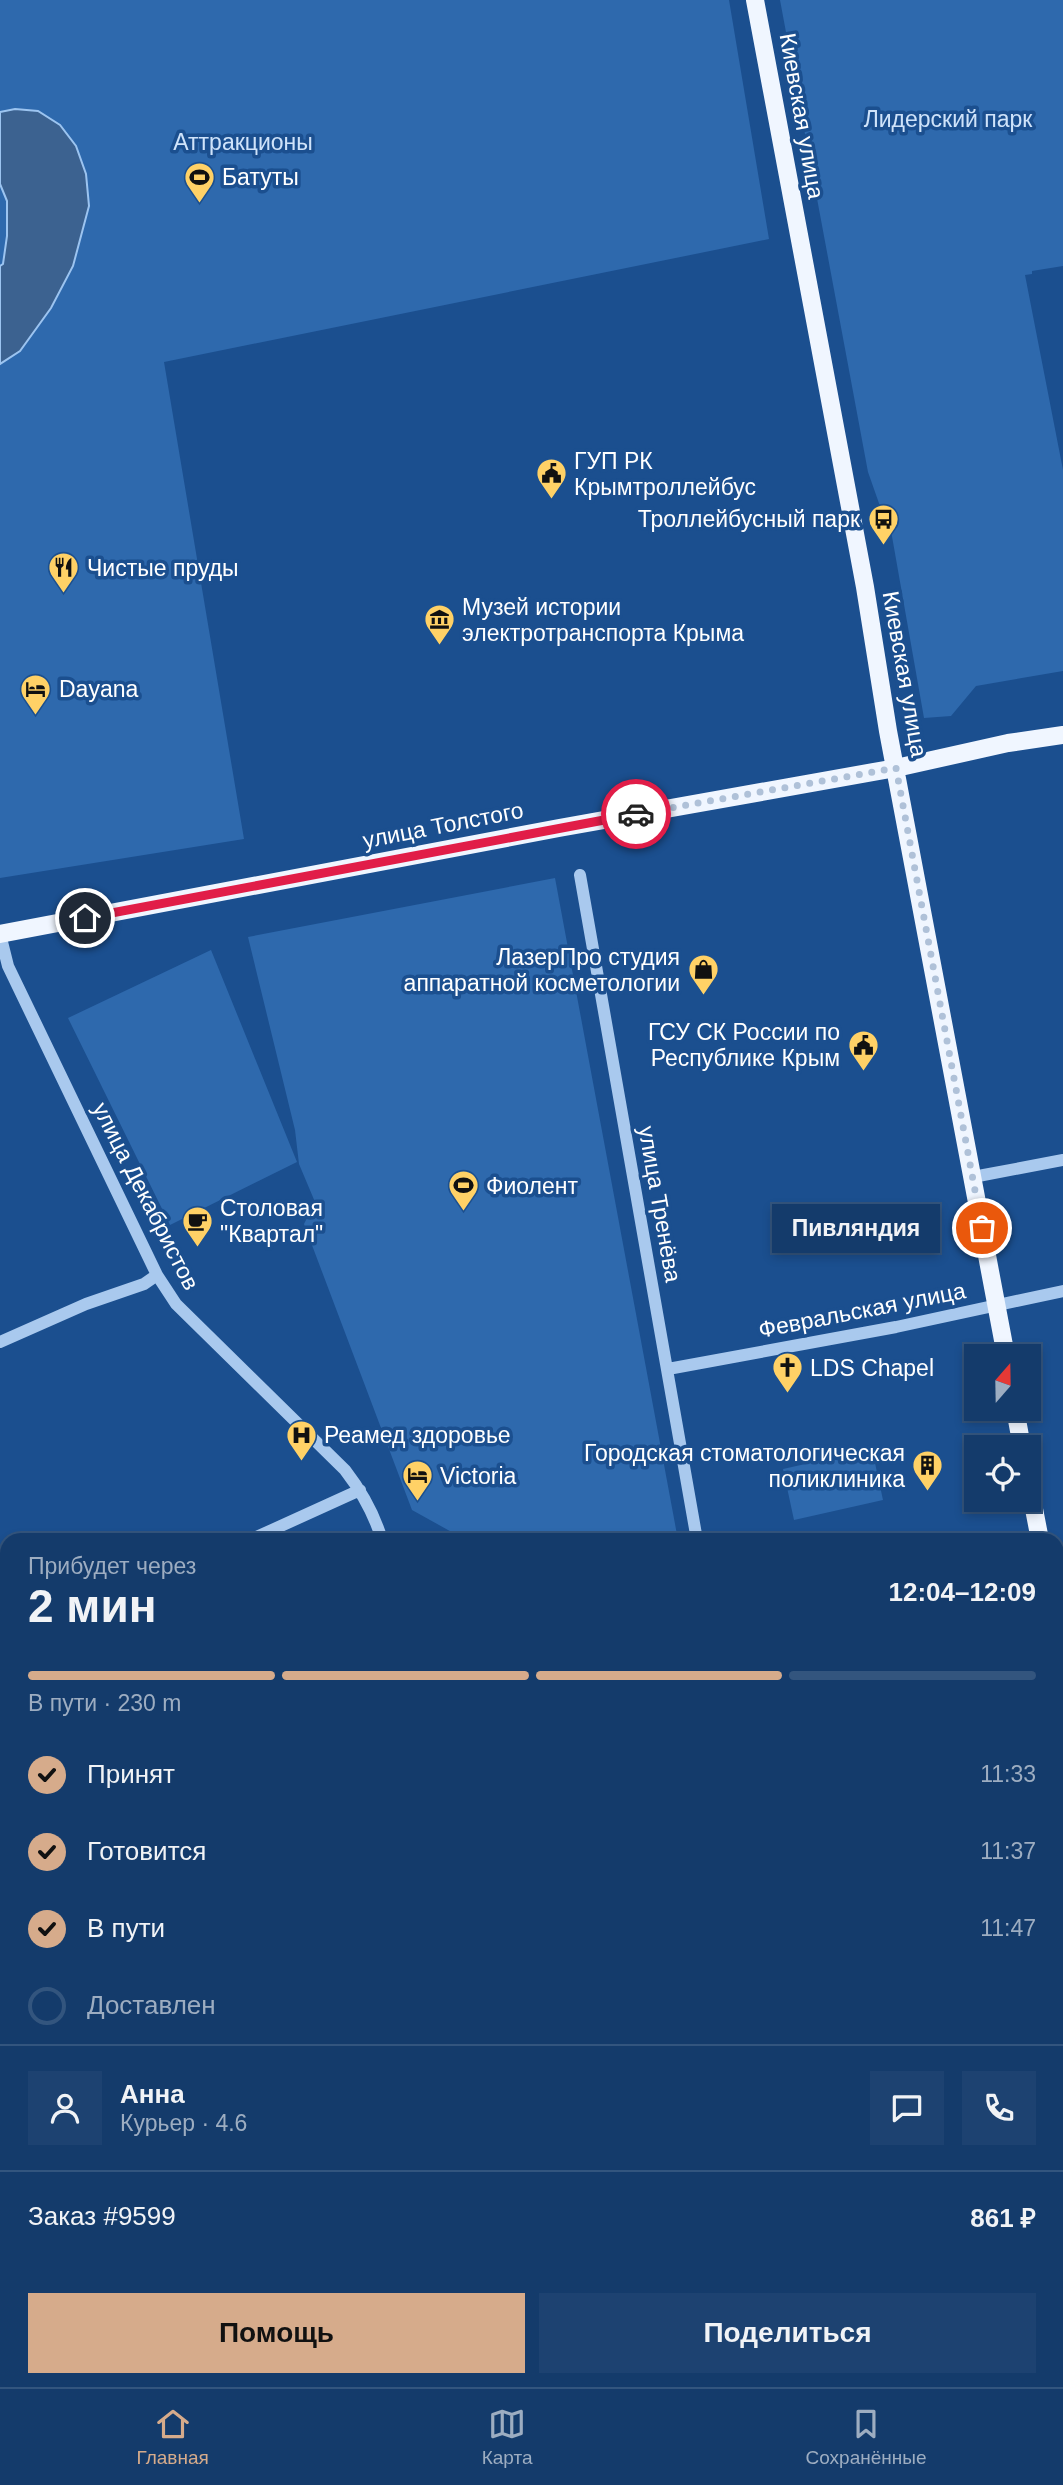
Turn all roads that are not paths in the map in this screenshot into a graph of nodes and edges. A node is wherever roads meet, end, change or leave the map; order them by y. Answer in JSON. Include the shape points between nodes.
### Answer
{"nodes":[{"id":1,"x":755,"y":0,"type":"edge"},
{"id":2,"x":1063,"y":735,"type":"edge"},
{"id":3,"x":896,"y":768,"type":"junction"},
{"id":4,"x":580,"y":875,"type":"dead end"},
{"id":5,"x":0,"y":934,"type":"edge"},
{"id":6,"x":1063,"y":1160,"type":"edge"},
{"id":7,"x":973,"y":1177,"type":"junction"},
{"id":8,"x":157,"y":1275,"type":"junction"},
{"id":9,"x":1063,"y":1291,"type":"edge"},
{"id":10,"x":996,"y":1305,"type":"junction"},
{"id":11,"x":0,"y":1342,"type":"edge"},
{"id":12,"x":1004,"y":1344,"type":"edge"},
{"id":13,"x":668,"y":1368,"type":"junction"},
{"id":14,"x":360,"y":1490,"type":"junction"},
{"id":15,"x":1035,"y":1512,"type":"edge"},
{"id":16,"x":265,"y":1533,"type":"edge"},
{"id":17,"x":380,"y":1533,"type":"edge"},
{"id":18,"x":696,"y":1533,"type":"edge"},
{"id":19,"x":1039,"y":1533,"type":"edge"}],
"edges":[{"from":1,"to":3,"type":"main road","name":"Киевская улица"},
{"from":2,"to":3,"type":"main road","name":"улица Толстого"},
{"from":3,"to":5,"type":"main road","name":"улица Толстого"},
{"from":3,"to":7,"type":"main road","name":"Киевская улица"},
{"from":4,"to":13,"type":"street","name":"улица Тренёва"},
{"from":5,"to":8,"type":"street","name":"улица Декабристов","via":[[8,966]]},
{"from":6,"to":7,"type":"street"},
{"from":7,"to":10,"type":"main road","name":"Киевская улица"},
{"from":8,"to":11,"type":"street"},
{"from":8,"to":14,"type":"street","name":"улица Декабристов","via":[[176,1304]]},
{"from":9,"to":10,"type":"street","name":"Февральская улица"},
{"from":10,"to":12,"type":"main road","name":"Киевская улица"},
{"from":10,"to":13,"type":"street","name":"Февральская улица"},
{"from":13,"to":18,"type":"street","name":"улица Тренёва"},
{"from":14,"to":16,"type":"street"},
{"from":14,"to":17,"type":"street","name":"улица Декабристов"},
{"from":15,"to":19,"type":"main road"}]}
